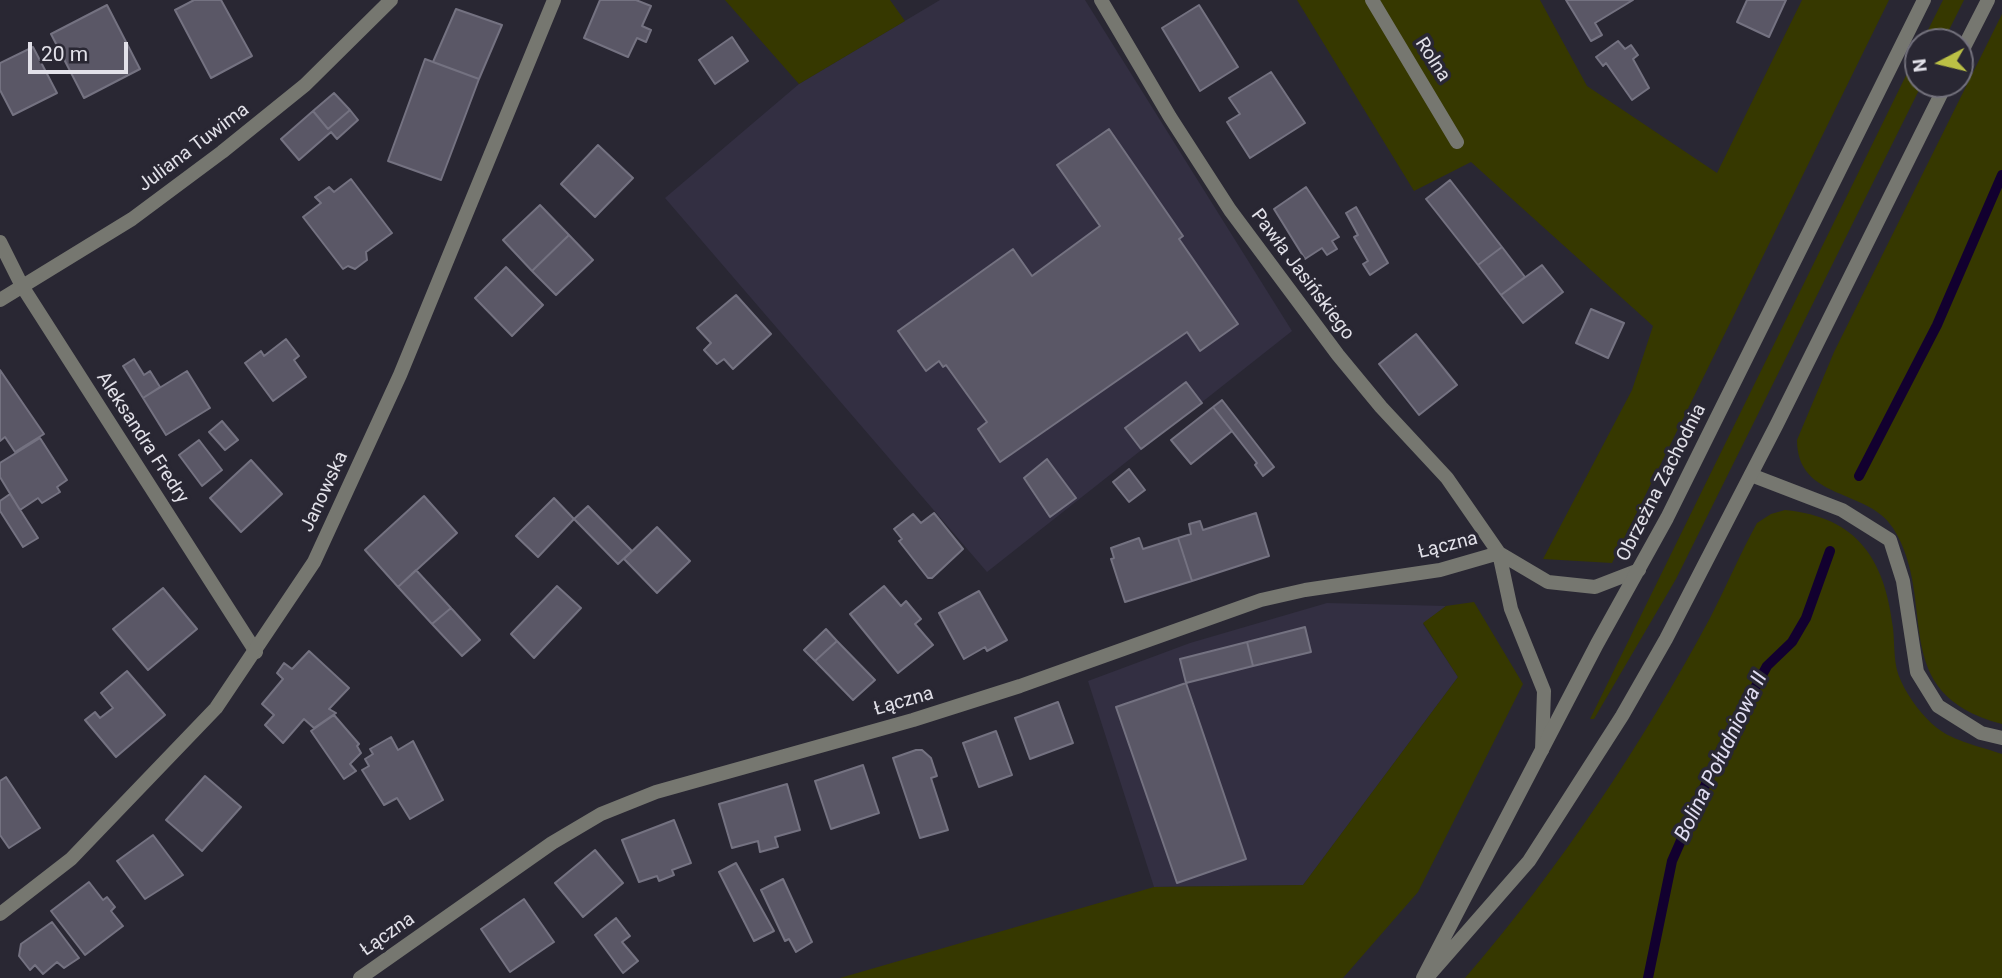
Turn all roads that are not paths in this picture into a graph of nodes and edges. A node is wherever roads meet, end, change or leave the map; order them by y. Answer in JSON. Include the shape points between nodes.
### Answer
{"nodes":[{"id":1,"x":391,"y":0,"type":"edge"},
{"id":2,"x":554,"y":0,"type":"edge"},
{"id":3,"x":1101,"y":0,"type":"edge"},
{"id":4,"x":1372,"y":0,"type":"edge"},
{"id":5,"x":1924,"y":0,"type":"edge"},
{"id":6,"x":1987,"y":0,"type":"edge"},
{"id":7,"x":1973,"y":28,"type":"edge"},
{"id":8,"x":1939,"y":98,"type":"edge"},
{"id":9,"x":1457,"y":142,"type":"dead end"},
{"id":10,"x":0,"y":242,"type":"edge"},
{"id":11,"x":22,"y":286,"type":"junction"},
{"id":12,"x":0,"y":300,"type":"edge"},
{"id":13,"x":1751,"y":475,"type":"junction"},
{"id":14,"x":1499,"y":553,"type":"junction"},
{"id":15,"x":1639,"y":570,"type":"junction"},
{"id":16,"x":256,"y":652,"type":"junction"},
{"id":17,"x":2002,"y":738,"type":"edge"},
{"id":18,"x":1542,"y":751,"type":"junction"},
{"id":19,"x":0,"y":914,"type":"edge"},
{"id":20,"x":360,"y":978,"type":"edge"},
{"id":21,"x":1425,"y":978,"type":"edge"}],
"edges":[{"from":1,"to":11,"type":"street","name":"Juliana Tuwima","via":[[305,85],[222,152],[132,219]]},
{"from":2,"to":16,"type":"street","name":"Janowska","via":[[400,375],[320,550]]},
{"from":3,"to":14,"type":"street","name":"Pawła Jasińskiego","via":[[1230,210],[1338,355],[1447,478]]},
{"from":4,"to":9,"type":"street","name":"Rolna"},
{"from":5,"to":15,"type":"street","name":"Obrzeżna Zachodnia"},
{"from":6,"to":7,"type":"street"},
{"from":8,"to":13,"type":"street","name":"Obrzeżna Zachodnia"},
{"from":10,"to":11,"type":"street","name":"Aleksandra Fredry"},
{"from":11,"to":12,"type":"street","name":"Juliana Tuwima"},
{"from":11,"to":16,"type":"street","name":"Aleksandra Fredry"},
{"from":13,"to":17,"type":"street","via":[[1842,510],[1890,540],[1903,581],[1917,672],[1938,706],[1981,733]]},
{"from":13,"to":21,"type":"street","name":"Obrzeżna Zachodnia","via":[[1634,694],[1529,861]]},
{"from":14,"to":15,"type":"street","name":"Pawła Jasińskiego","via":[[1548,582],[1595,587]]},
{"from":14,"to":18,"type":"street","name":"Pawła Jasińskiego","via":[[1511,609],[1544,691]]},
{"from":14,"to":20,"type":"street","name":"Łączna","via":[[1440,570],[1261,600],[913,720],[656,792],[601,814],[552,844]]},
{"from":15,"to":18,"type":"street","name":"Obrzeżna Zachodnia"},
{"from":16,"to":19,"type":"street","name":"Janowska","via":[[216,708],[71,859]]},
{"from":18,"to":21,"type":"street","name":"Obrzeżna Zachodnia"}]}
